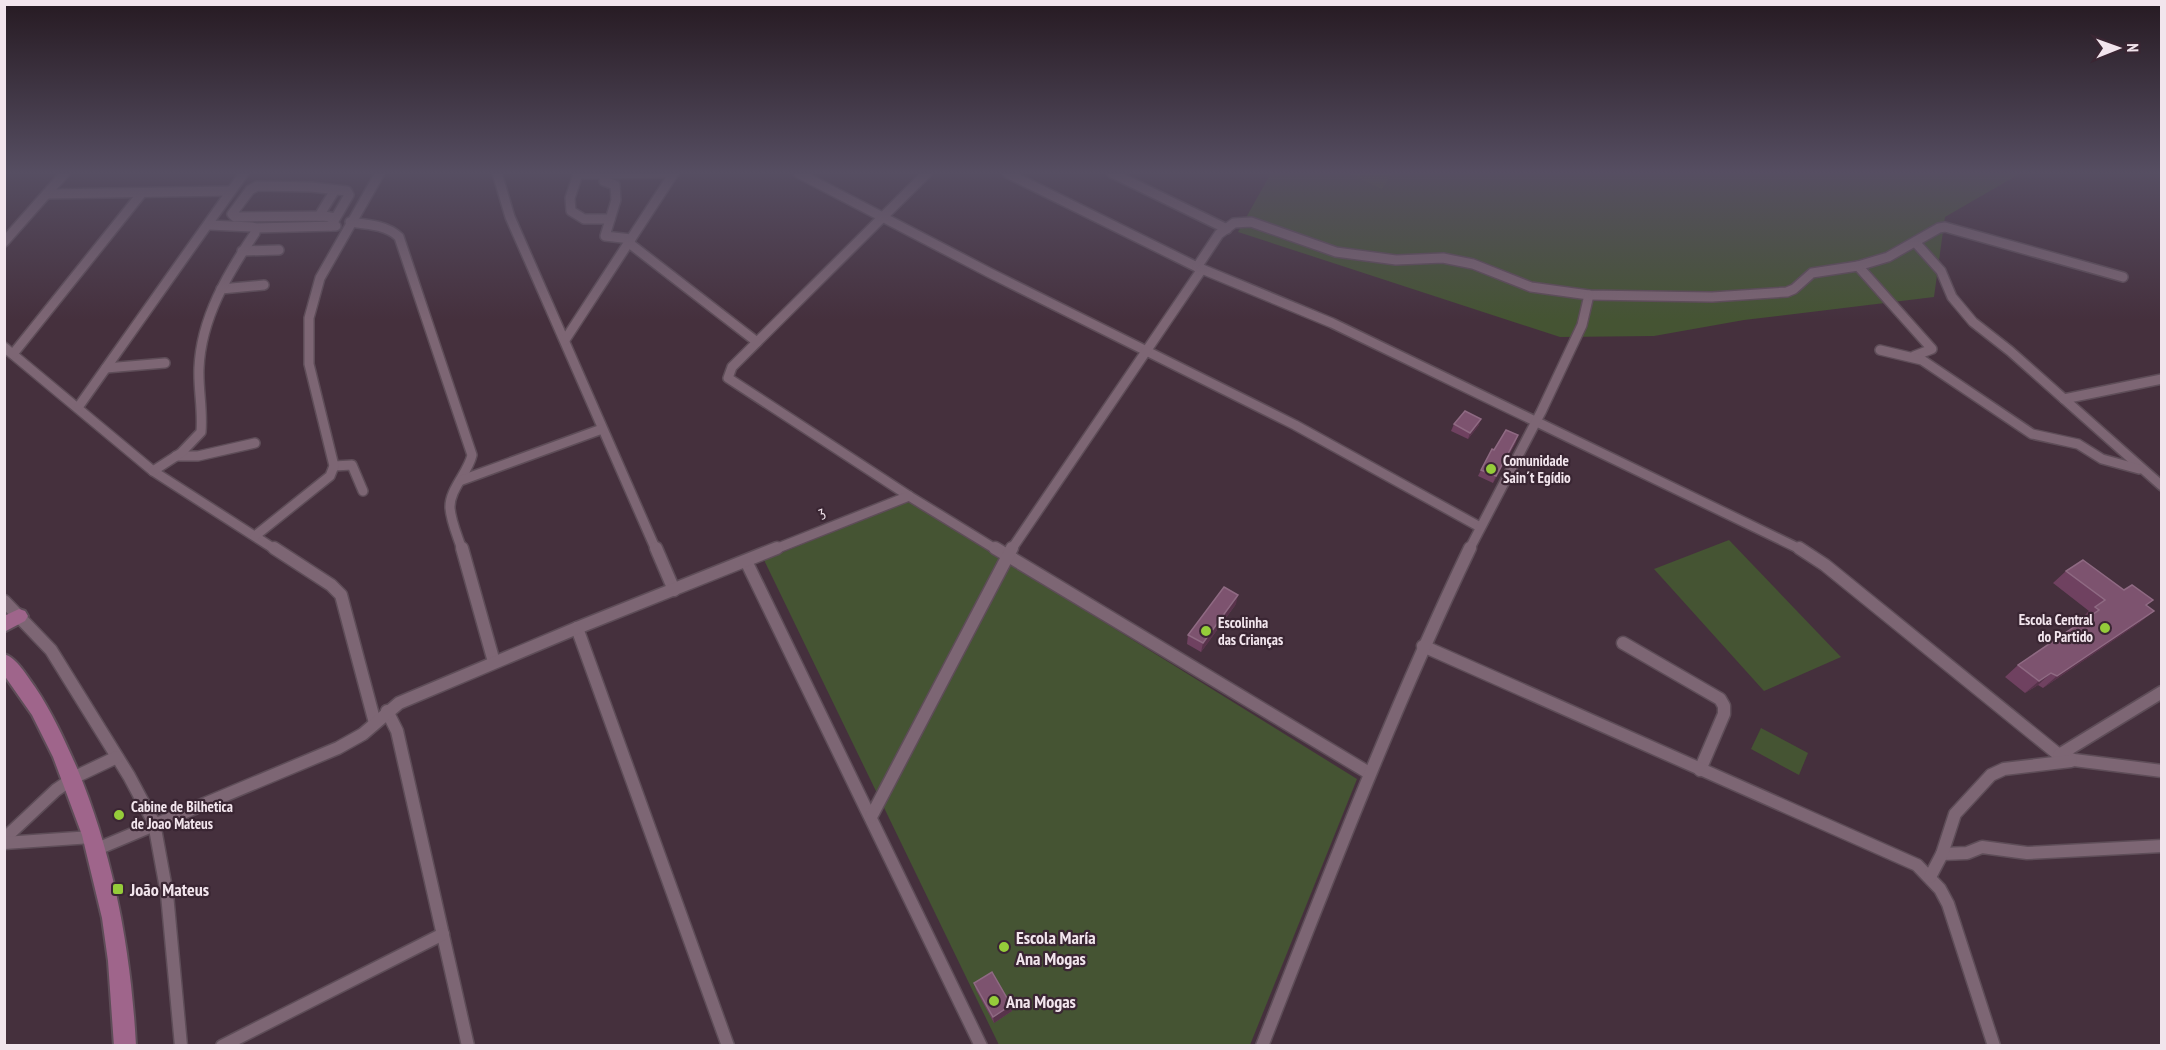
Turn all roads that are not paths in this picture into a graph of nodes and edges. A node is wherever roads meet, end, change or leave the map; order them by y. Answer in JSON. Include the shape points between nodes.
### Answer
{"nodes":[{"id":1,"x":22,"y":222,"type":"edge"},
{"id":2,"x":117,"y":222,"type":"edge"},
{"id":3,"x":211,"y":222,"type":"edge"},
{"id":4,"x":333,"y":222,"type":"joint"},
{"id":5,"x":512,"y":222,"type":"edge"},
{"id":6,"x":609,"y":222,"type":"edge"},
{"id":7,"x":642,"y":222,"type":"edge"},
{"id":8,"x":878,"y":222,"type":"edge"},
{"id":9,"x":890,"y":222,"type":"edge"},
{"id":10,"x":1107,"y":222,"type":"edge"},
{"id":11,"x":1213,"y":222,"type":"edge"},
{"id":12,"x":349,"y":224,"type":"junction"},
{"id":13,"x":209,"y":225,"type":"junction"},
{"id":14,"x":255,"y":228,"type":"junction"},
{"id":15,"x":1227,"y":229,"type":"junction"},
{"id":16,"x":630,"y":241,"type":"junction"},
{"id":17,"x":4,"y":242,"type":"edge"},
{"id":18,"x":1915,"y":242,"type":"junction"},
{"id":19,"x":279,"y":249,"type":"dead end"},
{"id":20,"x":242,"y":251,"type":"junction"},
{"id":21,"x":1858,"y":266,"type":"junction"},
{"id":22,"x":1200,"y":268,"type":"junction"},
{"id":23,"x":2123,"y":277,"type":"dead end"},
{"id":24,"x":264,"y":285,"type":"dead end"},
{"id":25,"x":221,"y":289,"type":"junction"},
{"id":26,"x":1589,"y":295,"type":"junction"},
{"id":27,"x":565,"y":340,"type":"junction"},
{"id":28,"x":758,"y":342,"type":"junction"},
{"id":29,"x":9,"y":350,"type":"edge"},
{"id":30,"x":1880,"y":350,"type":"dead end"},
{"id":31,"x":1147,"y":351,"type":"junction"},
{"id":32,"x":1914,"y":356,"type":"junction"},
{"id":33,"x":165,"y":363,"type":"dead end"},
{"id":34,"x":106,"y":368,"type":"junction"},
{"id":35,"x":2162,"y":379,"type":"edge"},
{"id":36,"x":2064,"y":399,"type":"junction"},
{"id":37,"x":79,"y":406,"type":"junction"},
{"id":38,"x":1536,"y":422,"type":"junction"},
{"id":39,"x":602,"y":429,"type":"junction"},
{"id":40,"x":255,"y":443,"type":"dead end"},
{"id":41,"x":176,"y":456,"type":"junction"},
{"id":42,"x":334,"y":466,"type":"junction"},
{"id":43,"x":2142,"y":470,"type":"junction"},
{"id":44,"x":153,"y":471,"type":"junction"},
{"id":45,"x":462,"y":480,"type":"junction"},
{"id":46,"x":2162,"y":486,"type":"edge"},
{"id":47,"x":363,"y":491,"type":"dead end"},
{"id":48,"x":909,"y":496,"type":"junction"},
{"id":49,"x":1480,"y":527,"type":"junction"},
{"id":50,"x":255,"y":536,"type":"junction"},
{"id":51,"x":1007,"y":556,"type":"junction"},
{"id":52,"x":746,"y":561,"type":"junction"},
{"id":53,"x":674,"y":590,"type":"junction"},
{"id":54,"x":4,"y":601,"type":"edge"},
{"id":55,"x":12,"y":621,"type":"edge"},
{"id":56,"x":577,"y":628,"type":"junction"},
{"id":57,"x":1623,"y":644,"type":"dead end"},
{"id":58,"x":1423,"y":646,"type":"junction"},
{"id":59,"x":4,"y":661,"type":"edge"},
{"id":60,"x":494,"y":662,"type":"junction"},
{"id":61,"x":2162,"y":692,"type":"edge"},
{"id":62,"x":387,"y":711,"type":"junction"},
{"id":63,"x":375,"y":723,"type":"junction"},
{"id":64,"x":2059,"y":756,"type":"junction"},
{"id":65,"x":117,"y":757,"type":"junction"},
{"id":66,"x":2074,"y":760,"type":"junction"},
{"id":67,"x":1700,"y":770,"type":"junction"},
{"id":68,"x":2162,"y":771,"type":"edge"},
{"id":69,"x":1370,"y":773,"type":"junction"},
{"id":70,"x":73,"y":778,"type":"junction"},
{"id":71,"x":871,"y":817,"type":"junction"},
{"id":72,"x":154,"y":823,"type":"junction"},
{"id":73,"x":4,"y":841,"type":"edge"},
{"id":74,"x":94,"y":843,"type":"junction"},
{"id":75,"x":2162,"y":846,"type":"edge"},
{"id":76,"x":1942,"y":854,"type":"junction"},
{"id":77,"x":1930,"y":877,"type":"junction"},
{"id":78,"x":442,"y":934,"type":"junction"},
{"id":79,"x":125,"y":1046,"type":"edge"},
{"id":80,"x":181,"y":1046,"type":"edge"},
{"id":81,"x":222,"y":1046,"type":"edge"},
{"id":82,"x":468,"y":1046,"type":"edge"},
{"id":83,"x":728,"y":1046,"type":"edge"},
{"id":84,"x":981,"y":1046,"type":"edge"},
{"id":85,"x":1262,"y":1046,"type":"edge"},
{"id":86,"x":1994,"y":1046,"type":"edge"}],
"edges":[{"from":1,"to":17,"type":"street"},
{"from":2,"to":29,"type":"street"},
{"from":3,"to":13,"type":"street"},
{"from":4,"to":12,"type":"street"},
{"from":4,"to":14,"type":"street"},
{"from":5,"to":27,"type":"street"},
{"from":6,"to":16,"type":"street","via":[[605,236]]},
{"from":7,"to":16,"type":"street"},
{"from":8,"to":28,"type":"street"},
{"from":9,"to":31,"type":"street"},
{"from":10,"to":22,"type":"street"},
{"from":11,"to":15,"type":"street"},
{"from":12,"to":42,"type":"street","via":[[320,278],[309,318],[309,364]]},
{"from":12,"to":45,"type":"street","via":[[376,226],[399,237],[472,455],[471,466]]},
{"from":13,"to":14,"type":"street"},
{"from":13,"to":34,"type":"street"},
{"from":14,"to":20,"type":"street"},
{"from":15,"to":22,"type":"street","via":[[1211,244]]},
{"from":15,"to":26,"type":"street","via":[[1234,223],[1251,222],[1336,252],[1396,260],[1443,258],[1473,264],[1531,287]]},
{"from":16,"to":27,"type":"street"},
{"from":16,"to":28,"type":"street"},
{"from":18,"to":21,"type":"street","via":[[1888,257]]},
{"from":18,"to":23,"type":"street","via":[[1939,228],[1955,228]]},
{"from":18,"to":36,"type":"street","via":[[1941,271],[1960,308]]},
{"from":19,"to":20,"type":"street"},
{"from":20,"to":25,"type":"street"},
{"from":21,"to":26,"type":"street","via":[[1812,273],[1787,292],[1712,297]]},
{"from":21,"to":32,"type":"street","via":[[1930,345],[1932,349]]},
{"from":22,"to":31,"type":"street"},
{"from":22,"to":38,"type":"street","via":[[1332,323]]},
{"from":24,"to":25,"type":"street"},
{"from":25,"to":41,"type":"street","via":[[200,360],[201,432]]},
{"from":26,"to":38,"type":"street","via":[[1582,325]]},
{"from":27,"to":39,"type":"street"},
{"from":28,"to":48,"type":"street","via":[[732,367],[728,378]]},
{"from":29,"to":37,"type":"street"},
{"from":30,"to":32,"type":"street"},
{"from":31,"to":49,"type":"street","via":[[1295,424]]},
{"from":31,"to":51,"type":"street"},
{"from":32,"to":43,"type":"street","via":[[2032,434],[2078,444],[2108,461]]},
{"from":33,"to":34,"type":"street"},
{"from":34,"to":37,"type":"street"},
{"from":35,"to":36,"type":"street"},
{"from":36,"to":43,"type":"street"},
{"from":37,"to":44,"type":"street"},
{"from":38,"to":49,"type":"street"},
{"from":38,"to":64,"type":"street","via":[[1813,556]]},
{"from":39,"to":45,"type":"street"},
{"from":39,"to":53,"type":"street"},
{"from":40,"to":41,"type":"street","via":[[198,456]]},
{"from":41,"to":44,"type":"street"},
{"from":42,"to":47,"type":"street","via":[[352,465]]},
{"from":42,"to":50,"type":"street","via":[[330,476]]},
{"from":43,"to":46,"type":"street"},
{"from":44,"to":50,"type":"street"},
{"from":45,"to":60,"type":"street","via":[[453,492],[450,508]]},
{"from":48,"to":51,"type":"street"},
{"from":48,"to":52,"type":"street","name":"3"},
{"from":49,"to":58,"type":"street"},
{"from":50,"to":63,"type":"street","via":[[314,572],[341,595]]},
{"from":51,"to":69,"type":"street"},
{"from":51,"to":71,"type":"street"},
{"from":52,"to":53,"type":"street","name":"3"},
{"from":52,"to":71,"type":"street"},
{"from":53,"to":56,"type":"street","name":"3"},
{"from":54,"to":55,"type":"street"},
{"from":55,"to":65,"type":"street","via":[[51,650]]},
{"from":56,"to":60,"type":"street","name":"3"},
{"from":56,"to":83,"type":"street"},
{"from":57,"to":67,"type":"street","via":[[1720,699],[1724,714]]},
{"from":58,"to":67,"type":"street"},
{"from":58,"to":69,"type":"street"},
{"from":59,"to":70,"type":"main road","via":[[43,716]]},
{"from":60,"to":62,"type":"street","name":"3"},
{"from":61,"to":64,"type":"street"},
{"from":62,"to":63,"type":"street","name":"3"},
{"from":62,"to":78,"type":"street","via":[[397,731]]},
{"from":63,"to":72,"type":"street","name":"3","via":[[338,748]]},
{"from":64,"to":66,"type":"street"},
{"from":65,"to":70,"type":"street"},
{"from":65,"to":72,"type":"street"},
{"from":66,"to":68,"type":"street"},
{"from":66,"to":76,"type":"street","via":[[2004,769],[1991,775],[1955,814]]},
{"from":67,"to":77,"type":"street","via":[[1917,865]]},
{"from":69,"to":85,"type":"street"},
{"from":70,"to":73,"type":"street","via":[[19,823]]},
{"from":70,"to":74,"type":"main road"},
{"from":71,"to":84,"type":"street"},
{"from":72,"to":74,"type":"street","name":"3"},
{"from":72,"to":80,"type":"street","via":[[167,894]]},
{"from":73,"to":74,"type":"street"},
{"from":74,"to":79,"type":"main road","via":[[115,930]]},
{"from":75,"to":76,"type":"street","via":[[2027,853],[1982,847],[1967,853]]},
{"from":76,"to":77,"type":"street"},
{"from":77,"to":86,"type":"street","via":[[1948,904]]},
{"from":78,"to":81,"type":"street"},
{"from":78,"to":82,"type":"street"}]}
